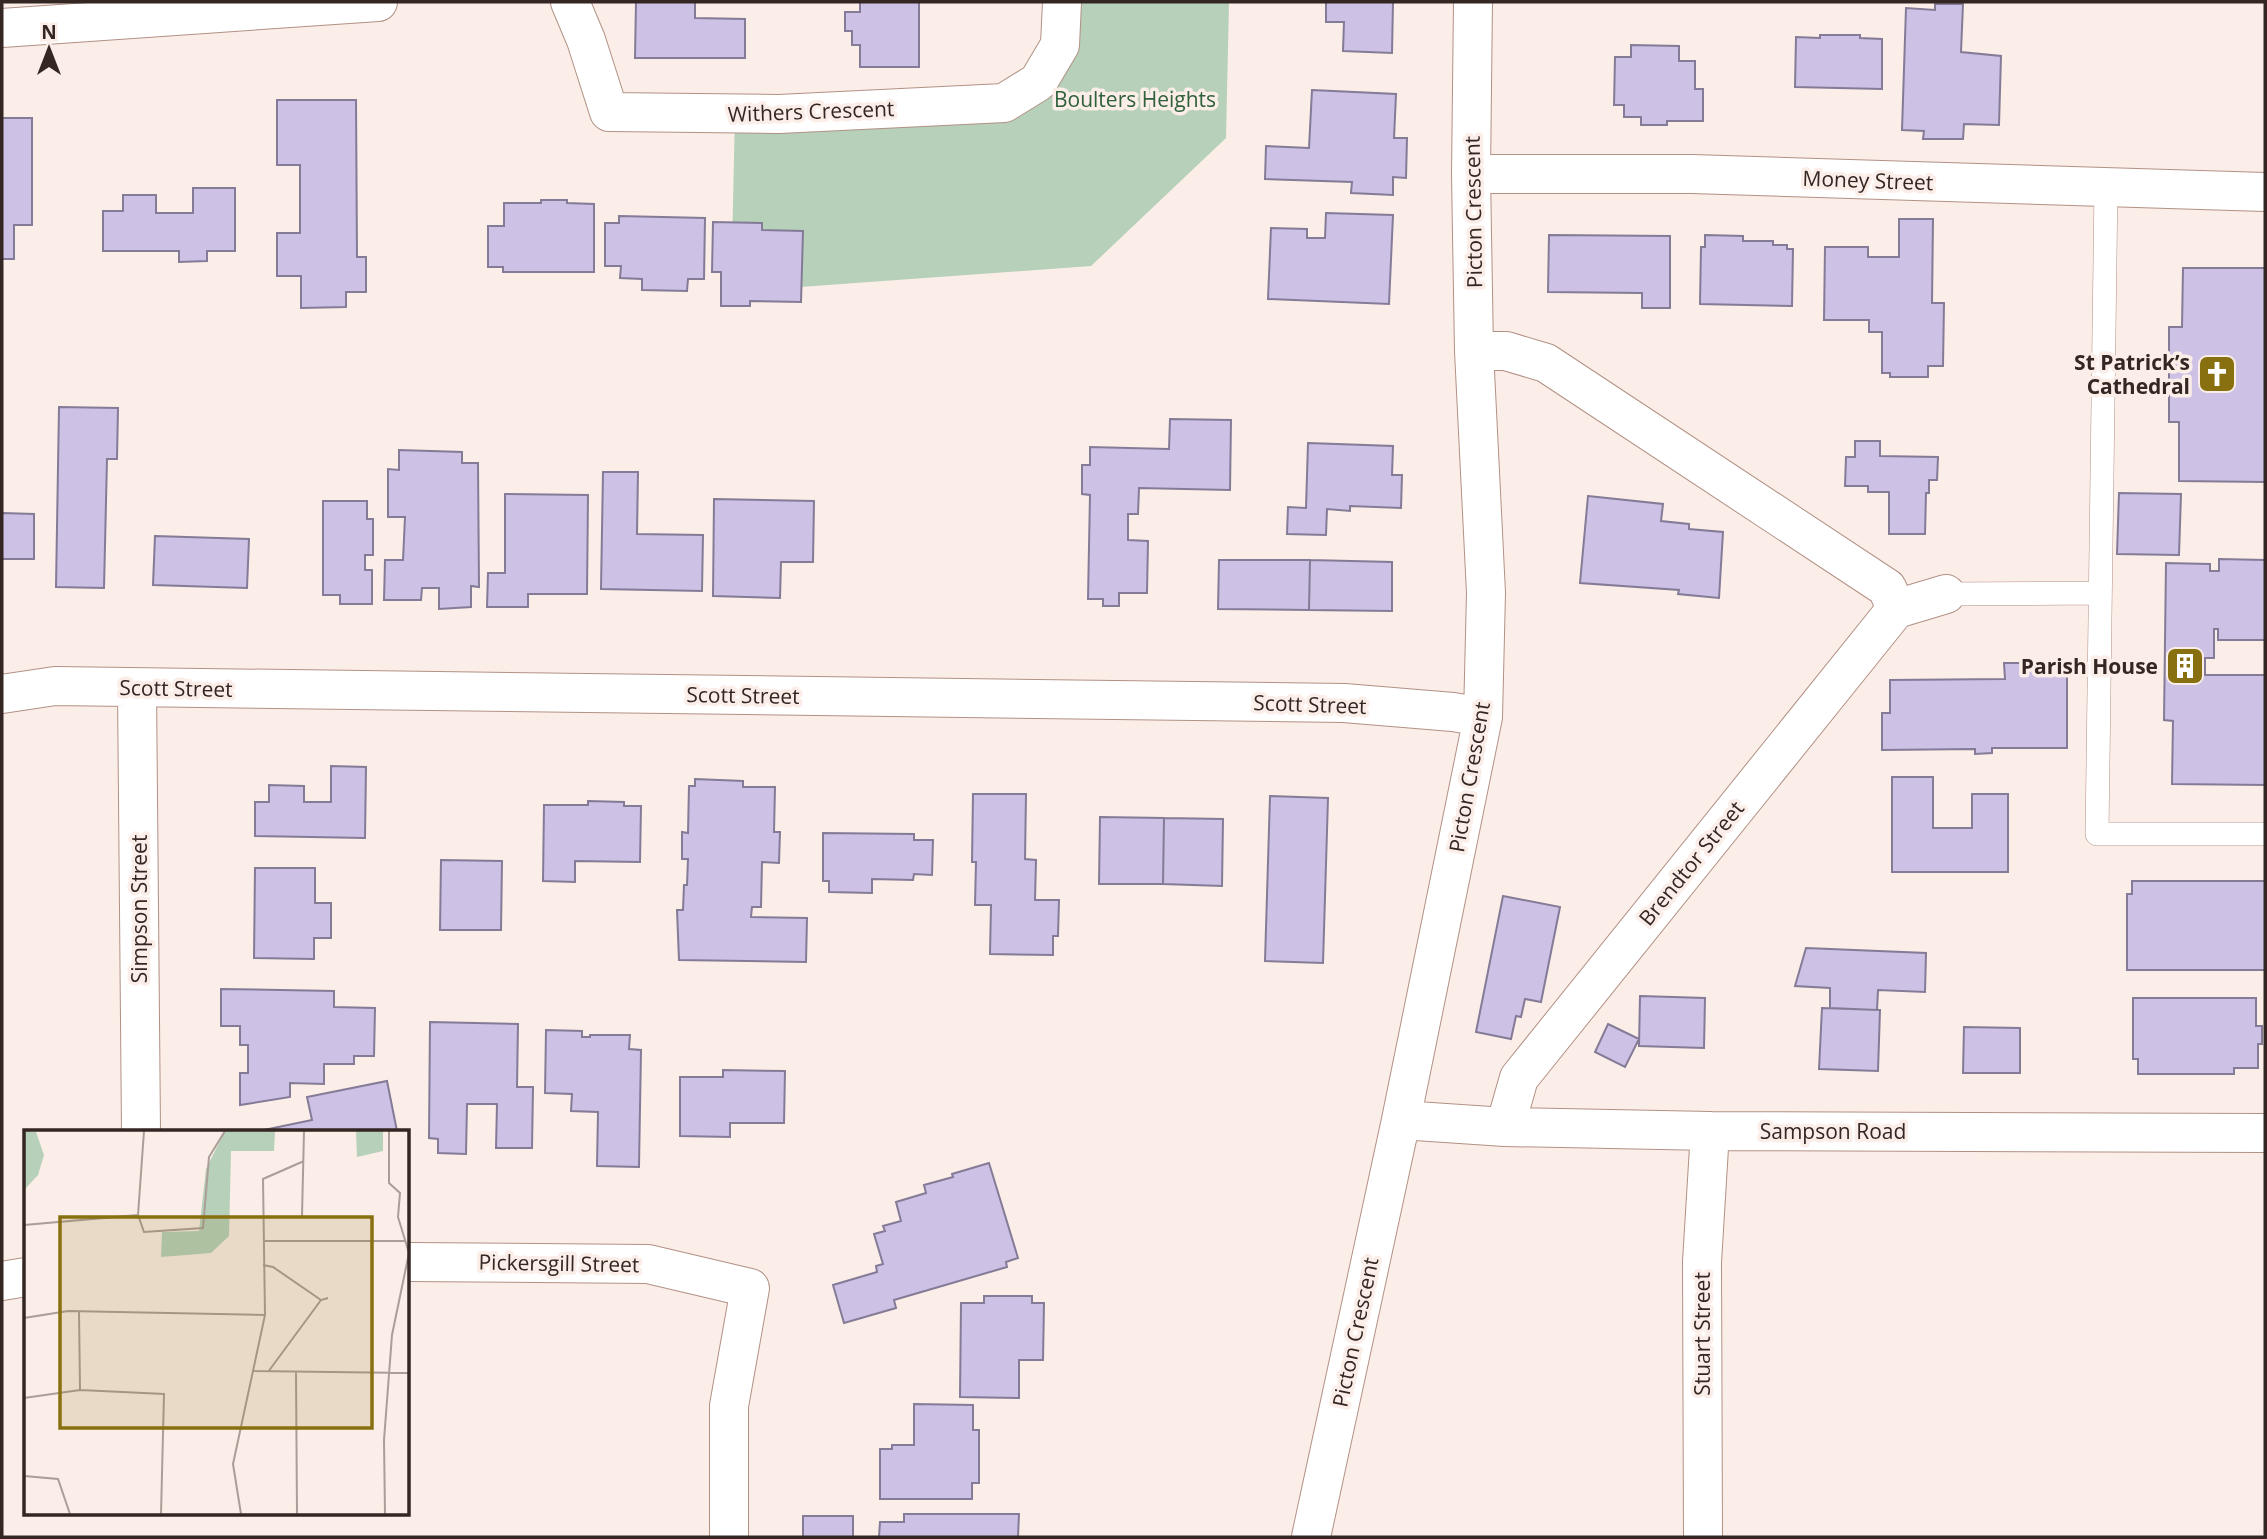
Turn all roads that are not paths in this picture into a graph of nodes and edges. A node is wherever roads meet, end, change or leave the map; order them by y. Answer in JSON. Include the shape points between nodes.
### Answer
{"nodes":[{"id":1,"x":378,"y":2,"type":"edge"},
{"id":2,"x":570,"y":2,"type":"edge"},
{"id":3,"x":1062,"y":2,"type":"edge"},
{"id":4,"x":1473,"y":2,"type":"edge"},
{"id":5,"x":2,"y":28,"type":"edge"},
{"id":6,"x":1471,"y":174,"type":"junction"},
{"id":7,"x":2105,"y":187,"type":"junction"},
{"id":8,"x":2265,"y":192,"type":"edge"},
{"id":9,"x":1475,"y":351,"type":"junction"},
{"id":10,"x":2099,"y":593,"type":"junction"},
{"id":11,"x":1945,"y":594,"type":"joint"},
{"id":12,"x":1896,"y":609,"type":"junction"},
{"id":13,"x":137,"y":688,"type":"junction"},
{"id":14,"x":2,"y":694,"type":"edge"},
{"id":15,"x":1483,"y":717,"type":"junction"},
{"id":16,"x":2265,"y":834,"type":"edge"},
{"id":17,"x":1401,"y":1120,"type":"junction"},
{"id":18,"x":1505,"y":1127,"type":"junction"},
{"id":19,"x":141,"y":1130,"type":"edge"},
{"id":20,"x":1710,"y":1131,"type":"junction"},
{"id":21,"x":2265,"y":1133,"type":"edge"},
{"id":22,"x":410,"y":1262,"type":"edge"},
{"id":23,"x":24,"y":1277,"type":"edge"},
{"id":24,"x":2,"y":1281,"type":"edge"},
{"id":25,"x":729,"y":1537,"type":"edge"},
{"id":26,"x":1311,"y":1537,"type":"edge"},
{"id":27,"x":1703,"y":1537,"type":"edge"}],
"edges":[{"from":1,"to":5,"type":"street"},
{"from":2,"to":3,"type":"street","name":"Withers Crescent","via":[[609,112],[779,114],[1004,103],[1038,82],[1060,44]]},
{"from":4,"to":6,"type":"street","name":"Picton Crescent"},
{"from":6,"to":7,"type":"street","name":"Money Street","via":[[1692,174]]},
{"from":6,"to":9,"type":"street","name":"Picton Crescent"},
{"from":7,"to":8,"type":"street","name":"Money Street"},
{"from":7,"to":10,"type":"lane"},
{"from":9,"to":12,"type":"street","via":[[1506,351],[1546,363],[1887,588]]},
{"from":9,"to":15,"type":"street","name":"Picton Crescent","via":[[1486,593]]},
{"from":10,"to":11,"type":"lane"},
{"from":10,"to":16,"type":"lane","via":[[2097,834]]},
{"from":11,"to":12,"type":"street"},
{"from":12,"to":18,"type":"street","name":"Brendtor Street","via":[[1519,1078]]},
{"from":13,"to":14,"type":"street","name":"Scott Street","via":[[55,686]]},
{"from":13,"to":15,"type":"street","name":"Scott Street","via":[[1344,703]]},
{"from":13,"to":19,"type":"street","name":"Simpson Street"},
{"from":15,"to":17,"type":"street","name":"Picton Crescent"},
{"from":17,"to":18,"type":"street","name":"Sampson Road"},
{"from":17,"to":26,"type":"street","name":"Picton Crescent"},
{"from":18,"to":20,"type":"street","name":"Sampson Road"},
{"from":20,"to":21,"type":"street","name":"Sampson Road"},
{"from":20,"to":27,"type":"street","name":"Stuart Street","via":[[1702,1262]]},
{"from":22,"to":25,"type":"street","name":"Pickersgill Street","via":[[648,1264],[750,1288],[729,1406]]},
{"from":23,"to":24,"type":"street"}]}
